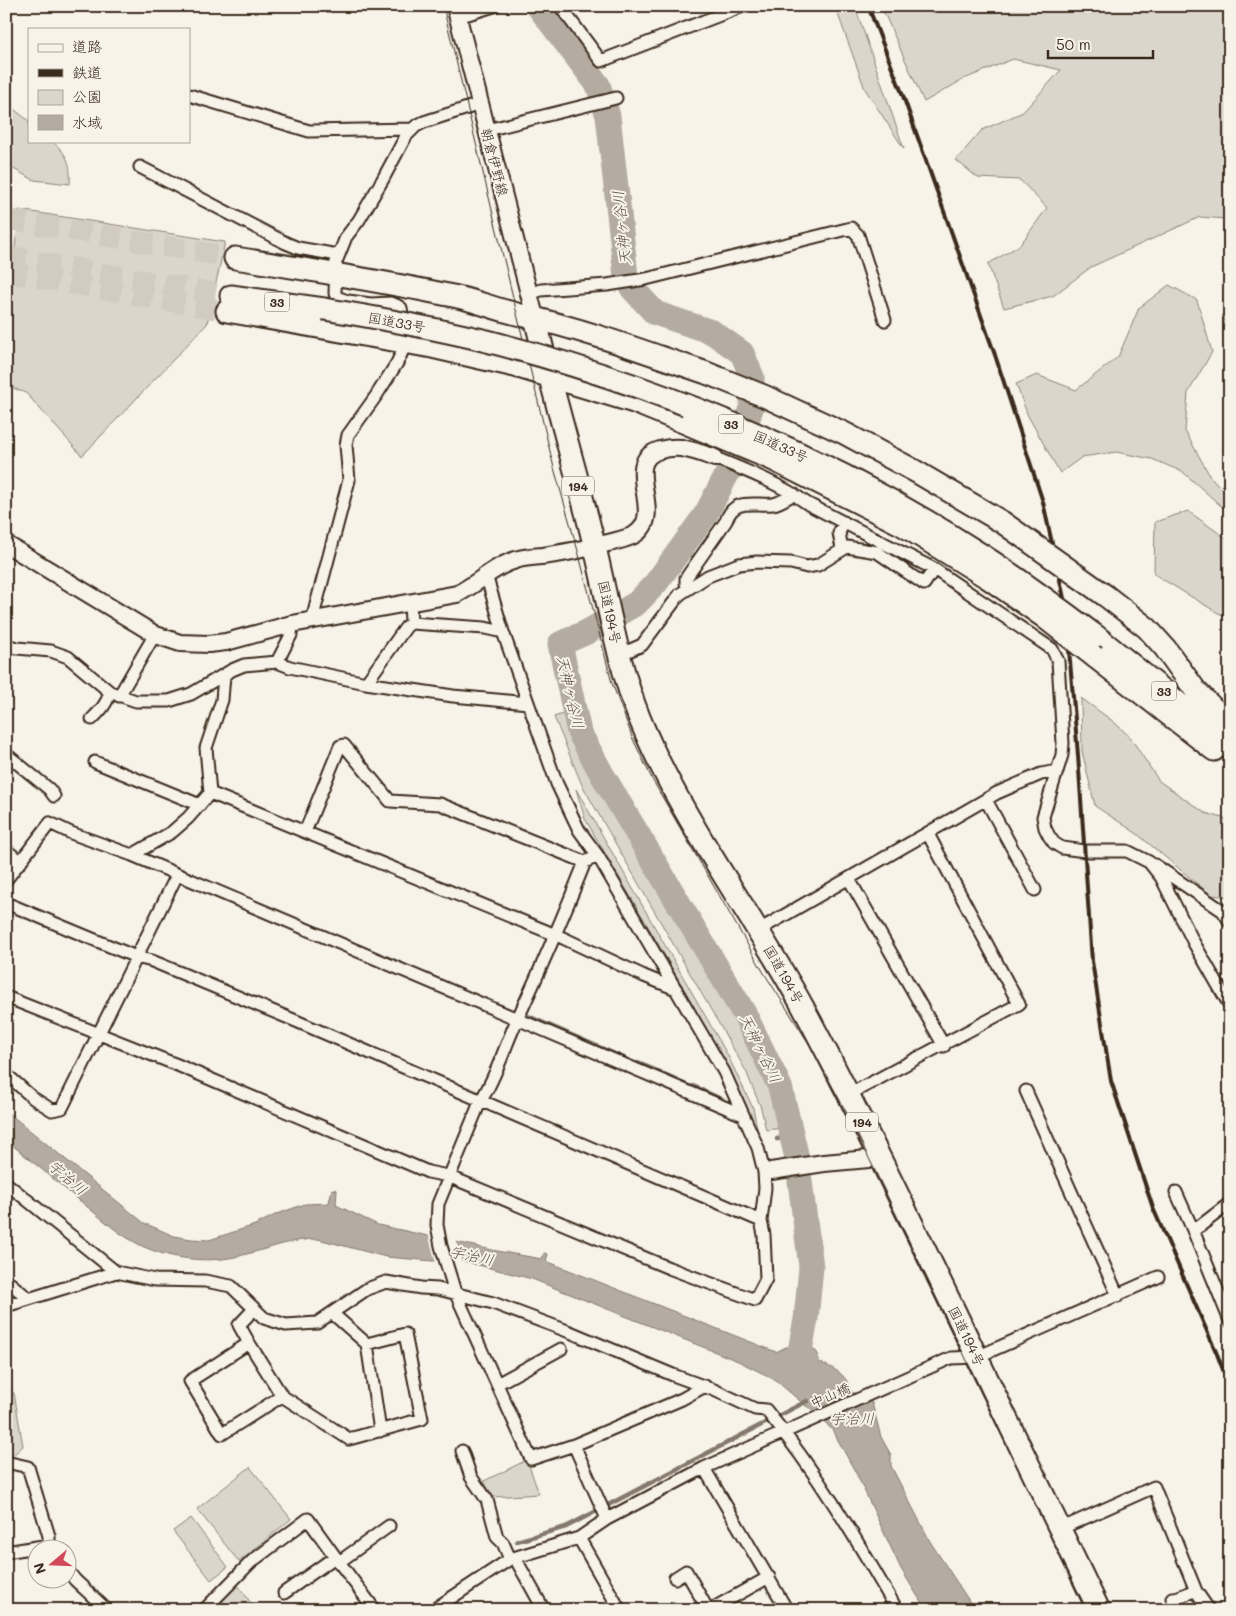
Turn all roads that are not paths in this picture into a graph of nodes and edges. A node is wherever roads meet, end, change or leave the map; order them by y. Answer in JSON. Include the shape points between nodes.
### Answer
{"nodes":[{"id":1,"x":494,"y":6,"type":"edge"},
{"id":2,"x":560,"y":6,"type":"edge"},
{"id":3,"x":743,"y":6,"type":"edge"},
{"id":4,"x":456,"y":12,"type":"edge"},
{"id":5,"x":190,"y":95,"type":"edge"},
{"id":6,"x":615,"y":98,"type":"dead end"},
{"id":7,"x":480,"y":104,"type":"junction"},
{"id":8,"x":412,"y":129,"type":"junction"},
{"id":9,"x":486,"y":130,"type":"junction"},
{"id":10,"x":140,"y":167,"type":"dead end"},
{"id":11,"x":235,"y":258,"type":"tunnel mouth"},
{"id":12,"x":337,"y":264,"type":"junction"},
{"id":13,"x":529,"y":294,"type":"junction"},
{"id":14,"x":535,"y":317,"type":"junction"},
{"id":15,"x":885,"y":320,"type":"dead end"},
{"id":16,"x":404,"y":342,"type":"junction"},
{"id":17,"x":548,"y":375,"type":"junction"},
{"id":18,"x":715,"y":458,"type":"joint"},
{"id":19,"x":794,"y":494,"type":"junction"},
{"id":20,"x":844,"y":522,"type":"junction"},
{"id":21,"x":6,"y":544,"type":"edge"},
{"id":22,"x":595,"y":548,"type":"junction"},
{"id":23,"x":842,"y":549,"type":"junction"},
{"id":24,"x":934,"y":569,"type":"junction"},
{"id":25,"x":486,"y":576,"type":"junction"},
{"id":26,"x":688,"y":589,"type":"junction"},
{"id":27,"x":410,"y":602,"type":"junction"},
{"id":28,"x":312,"y":620,"type":"junction"},
{"id":29,"x":411,"y":623,"type":"junction"},
{"id":30,"x":292,"y":624,"type":"junction"},
{"id":31,"x":503,"y":632,"type":"junction"},
{"id":32,"x":156,"y":635,"type":"junction"},
{"id":33,"x":6,"y":645,"type":"edge"},
{"id":34,"x":1095,"y":647,"type":"junction"},
{"id":35,"x":618,"y":648,"type":"junction"},
{"id":36,"x":277,"y":662,"type":"junction"},
{"id":37,"x":224,"y":675,"type":"junction"},
{"id":38,"x":366,"y":684,"type":"junction"},
{"id":39,"x":114,"y":694,"type":"junction"},
{"id":40,"x":528,"y":703,"type":"junction"},
{"id":41,"x":92,"y":719,"type":"dead end"},
{"id":42,"x":1230,"y":725,"type":"edge"},
{"id":43,"x":1230,"y":748,"type":"edge"},
{"id":44,"x":6,"y":754,"type":"edge"},
{"id":45,"x":95,"y":762,"type":"dead end"},
{"id":46,"x":1230,"y":762,"type":"edge"},
{"id":47,"x":1057,"y":771,"type":"junction"},
{"id":48,"x":210,"y":793,"type":"junction"},
{"id":49,"x":54,"y":796,"type":"dead end"},
{"id":50,"x":986,"y":800,"type":"junction"},
{"id":51,"x":200,"y":805,"type":"junction"},
{"id":52,"x":305,"y":832,"type":"junction"},
{"id":53,"x":928,"y":834,"type":"junction"},
{"id":54,"x":6,"y":850,"type":"edge"},
{"id":55,"x":132,"y":855,"type":"junction"},
{"id":56,"x":598,"y":856,"type":"junction"},
{"id":57,"x":21,"y":862,"type":"junction"},
{"id":58,"x":585,"y":862,"type":"junction"},
{"id":59,"x":1149,"y":862,"type":"junction"},
{"id":60,"x":177,"y":875,"type":"junction"},
{"id":61,"x":849,"y":879,"type":"junction"},
{"id":62,"x":6,"y":880,"type":"edge"},
{"id":63,"x":1035,"y":890,"type":"dead end"},
{"id":64,"x":6,"y":903,"type":"edge"},
{"id":65,"x":1230,"y":922,"type":"edge"},
{"id":66,"x":759,"y":930,"type":"junction"},
{"id":67,"x":556,"y":936,"type":"junction"},
{"id":68,"x":136,"y":957,"type":"junction"},
{"id":69,"x":676,"y":989,"type":"junction"},
{"id":70,"x":6,"y":998,"type":"edge"},
{"id":71,"x":1230,"y":1006,"type":"edge"},
{"id":72,"x":518,"y":1018,"type":"junction"},
{"id":73,"x":98,"y":1034,"type":"junction"},
{"id":74,"x":944,"y":1046,"type":"junction"},
{"id":75,"x":6,"y":1074,"type":"edge"},
{"id":76,"x":1026,"y":1091,"type":"dead end"},
{"id":77,"x":848,"y":1095,"type":"junction"},
{"id":78,"x":480,"y":1102,"type":"junction"},
{"id":79,"x":743,"y":1115,"type":"junction"},
{"id":80,"x":880,"y":1158,"type":"junction"},
{"id":81,"x":768,"y":1172,"type":"junction"},
{"id":82,"x":448,"y":1176,"type":"junction"},
{"id":83,"x":6,"y":1183,"type":"edge"},
{"id":84,"x":1176,"y":1192,"type":"dead end"},
{"id":85,"x":1230,"y":1203,"type":"edge"},
{"id":86,"x":761,"y":1222,"type":"junction"},
{"id":87,"x":1193,"y":1230,"type":"junction"},
{"id":88,"x":116,"y":1272,"type":"junction"},
{"id":89,"x":1158,"y":1277,"type":"dead end"},
{"id":90,"x":6,"y":1280,"type":"edge"},
{"id":91,"x":455,"y":1292,"type":"junction"},
{"id":92,"x":1118,"y":1296,"type":"junction"},
{"id":93,"x":28,"y":1298,"type":"junction"},
{"id":94,"x":6,"y":1306,"type":"edge"},
{"id":95,"x":254,"y":1309,"type":"junction"},
{"id":96,"x":332,"y":1313,"type":"junction"},
{"id":97,"x":1230,"y":1321,"type":"edge"},
{"id":98,"x":249,"y":1343,"type":"junction"},
{"id":99,"x":367,"y":1344,"type":"junction"},
{"id":100,"x":561,"y":1349,"type":"dead end"},
{"id":101,"x":977,"y":1357,"type":"junction"},
{"id":102,"x":497,"y":1384,"type":"junction"},
{"id":103,"x":705,"y":1386,"type":"junction"},
{"id":104,"x":282,"y":1396,"type":"junction"},
{"id":105,"x":380,"y":1431,"type":"junction"},
{"id":106,"x":789,"y":1431,"type":"junction"},
{"id":107,"x":574,"y":1445,"type":"junction"},
{"id":108,"x":462,"y":1451,"type":"dead end"},
{"id":109,"x":6,"y":1462,"type":"edge"},
{"id":110,"x":704,"y":1468,"type":"junction"},
{"id":111,"x":603,"y":1510,"type":"junction"},
{"id":112,"x":389,"y":1526,"type":"dead end"},
{"id":113,"x":1060,"y":1530,"type":"junction"},
{"id":114,"x":49,"y":1538,"type":"edge"},
{"id":115,"x":579,"y":1538,"type":"junction"},
{"id":116,"x":28,"y":1550,"type":"edge"},
{"id":117,"x":6,"y":1552,"type":"edge"},
{"id":118,"x":512,"y":1558,"type":"junction"},
{"id":119,"x":337,"y":1560,"type":"junction"},
{"id":120,"x":769,"y":1577,"type":"junction"},
{"id":121,"x":676,"y":1578,"type":"dead end"},
{"id":122,"x":78,"y":1582,"type":"edge"},
{"id":123,"x":1196,"y":1591,"type":"junction"},
{"id":124,"x":284,"y":1593,"type":"dead end"},
{"id":125,"x":1172,"y":1598,"type":"dead end"},
{"id":126,"x":107,"y":1610,"type":"edge"},
{"id":127,"x":204,"y":1610,"type":"edge"},
{"id":128,"x":375,"y":1610,"type":"edge"},
{"id":129,"x":433,"y":1610,"type":"edge"},
{"id":130,"x":544,"y":1610,"type":"edge"},
{"id":131,"x":620,"y":1610,"type":"edge"},
{"id":132,"x":709,"y":1610,"type":"edge"},
{"id":133,"x":787,"y":1610,"type":"edge"},
{"id":134,"x":897,"y":1610,"type":"edge"},
{"id":135,"x":1099,"y":1610,"type":"edge"},
{"id":136,"x":1209,"y":1610,"type":"edge"}],
"edges":[{"from":1,"to":4,"type":"street"},
{"from":2,"to":3,"type":"street","via":[[601,61]]},
{"from":4,"to":7,"type":"street","name":"朝倉伊野線"},
{"from":5,"to":8,"type":"street","via":[[309,132]]},
{"from":6,"to":9,"type":"street"},
{"from":7,"to":8,"type":"street"},
{"from":7,"to":9,"type":"street","name":"朝倉伊野線"},
{"from":8,"to":12,"type":"street","via":[[346,237]]},
{"from":9,"to":13,"type":"street","name":"朝倉伊野線"},
{"from":10,"to":12,"type":"street","via":[[286,243]]},
{"from":11,"to":12,"type":"highway"},
{"from":12,"to":14,"type":"highway"},
{"from":12,"to":16,"type":"street","via":[[336,297],[371,304],[390,303],[400,308]]},
{"from":13,"to":14,"type":"street","name":"朝倉伊野線"},
{"from":13,"to":15,"type":"street","via":[[646,279],[851,228],[858,235]]},
{"from":14,"to":17,"type":"highway","name":"国道194号","number":"194"},
{"from":14,"to":42,"type":"highway","bridge":true,"via":[[709,374],[764,396],[844,433],[1002,522],[1147,628],[1196,691]]},
{"from":16,"to":17,"type":"highway","number":"33"},
{"from":16,"to":28,"type":"street","via":[[396,363],[348,435],[349,480]]},
{"from":16,"to":34,"type":"highway","name":"国道33号","number":"33","bridge":true,"via":[[229,303],[324,309],[425,327],[552,360],[708,414],[814,461],[981,554],[1039,594]]},
{"from":17,"to":22,"type":"highway","name":"国道194号","number":"194"},
{"from":17,"to":34,"type":"highway","bridge":true,"via":[[634,402],[774,460],[901,524]]},
{"from":18,"to":19,"type":"street"},
{"from":18,"to":22,"type":"street","via":[[685,448],[668,448],[650,455],[642,470],[648,505],[642,528],[634,535]]},
{"from":19,"to":20,"type":"street"},
{"from":19,"to":26,"type":"street","via":[[775,504],[742,503],[728,514],[686,578]]},
{"from":20,"to":23,"type":"street","via":[[839,533]]},
{"from":20,"to":24,"type":"street"},
{"from":21,"to":32,"type":"street"},
{"from":22,"to":25,"type":"street","via":[[521,558],[505,563]]},
{"from":22,"to":35,"type":"highway","name":"国道194号","number":"194"},
{"from":23,"to":24,"type":"street","via":[[877,552],[924,584]]},
{"from":23,"to":26,"type":"street","via":[[818,565],[807,567],[774,562],[739,564],[708,576]]},
{"from":24,"to":47,"type":"street","via":[[1052,649],[1058,662],[1063,743]]},
{"from":25,"to":27,"type":"street","via":[[457,594]]},
{"from":25,"to":31,"type":"street"},
{"from":26,"to":35,"type":"street","via":[[680,594],[642,645]]},
{"from":27,"to":28,"type":"street"},
{"from":27,"to":29,"type":"street"},
{"from":28,"to":30,"type":"street"},
{"from":29,"to":31,"type":"street"},
{"from":29,"to":38,"type":"street"},
{"from":30,"to":32,"type":"street","via":[[209,644],[180,644]]},
{"from":30,"to":36,"type":"street","via":[[291,635]]},
{"from":31,"to":40,"type":"street"},
{"from":32,"to":39,"type":"street"},
{"from":33,"to":39,"type":"street","via":[[51,650],[68,657]]},
{"from":34,"to":43,"type":"highway","name":"国道33号","number":"33","via":[[1168,694]]},
{"from":34,"to":46,"type":"highway"},
{"from":35,"to":66,"type":"highway","name":"国道194号","number":"194","via":[[625,680],[663,770]]},
{"from":36,"to":37,"type":"street","via":[[244,665]]},
{"from":36,"to":38,"type":"street"},
{"from":37,"to":39,"type":"street","via":[[191,694],[169,701],[136,701]]},
{"from":37,"to":48,"type":"street","via":[[222,700],[206,748]]},
{"from":38,"to":40,"type":"street"},
{"from":39,"to":41,"type":"street"},
{"from":40,"to":56,"type":"street","via":[[557,784],[579,830]]},
{"from":44,"to":49,"type":"street"},
{"from":45,"to":51,"type":"street"},
{"from":47,"to":50,"type":"street","via":[[1041,774]]},
{"from":47,"to":59,"type":"street","via":[[1043,817],[1054,843],[1062,848],[1085,851],[1127,851]]},
{"from":48,"to":51,"type":"street"},
{"from":48,"to":52,"type":"street"},
{"from":50,"to":53,"type":"street"},
{"from":50,"to":63,"type":"street"},
{"from":51,"to":55,"type":"street","via":[[172,832]]},
{"from":52,"to":58,"type":"street","via":[[340,746],[344,745],[390,801],[440,804]]},
{"from":52,"to":67,"type":"street"},
{"from":53,"to":61,"type":"street"},
{"from":53,"to":74,"type":"street","via":[[1019,1004]]},
{"from":54,"to":57,"type":"street"},
{"from":55,"to":57,"type":"street","via":[[50,824]]},
{"from":55,"to":60,"type":"street"},
{"from":56,"to":58,"type":"street"},
{"from":56,"to":69,"type":"street"},
{"from":57,"to":62,"type":"street"},
{"from":58,"to":67,"type":"street"},
{"from":59,"to":65,"type":"street","via":[[1224,911]]},
{"from":59,"to":71,"type":"street","via":[[1161,877]]},
{"from":60,"to":68,"type":"street"},
{"from":60,"to":72,"type":"street"},
{"from":61,"to":66,"type":"street"},
{"from":61,"to":74,"type":"street"},
{"from":64,"to":68,"type":"street"},
{"from":66,"to":77,"type":"highway","name":"国道194号","number":"194"},
{"from":67,"to":69,"type":"street"},
{"from":67,"to":72,"type":"street"},
{"from":68,"to":73,"type":"street"},
{"from":68,"to":78,"type":"street","via":[[296,1021]]},
{"from":69,"to":79,"type":"street","via":[[724,1072]]},
{"from":70,"to":73,"type":"street"},
{"from":72,"to":78,"type":"street"},
{"from":72,"to":79,"type":"street"},
{"from":73,"to":75,"type":"street","via":[[62,1108],[52,1110]]},
{"from":73,"to":82,"type":"street","via":[[428,1172]]},
{"from":74,"to":77,"type":"street"},
{"from":76,"to":92,"type":"street"},
{"from":77,"to":80,"type":"highway","name":"国道194号","number":"194"},
{"from":78,"to":82,"type":"street"},
{"from":78,"to":86,"type":"street"},
{"from":79,"to":81,"type":"street"},
{"from":80,"to":81,"type":"street"},
{"from":80,"to":101,"type":"highway","name":"国道194号","number":"194"},
{"from":81,"to":86,"type":"street"},
{"from":82,"to":86,"type":"street","via":[[669,1268],[755,1300],[766,1279]]},
{"from":82,"to":91,"type":"street","via":[[437,1209],[439,1238]]},
{"from":83,"to":88,"type":"street"},
{"from":84,"to":87,"type":"street"},
{"from":85,"to":87,"type":"street"},
{"from":87,"to":97,"type":"street"},
{"from":88,"to":93,"type":"street"},
{"from":88,"to":95,"type":"street","via":[[155,1280],[205,1281],[230,1286]]},
{"from":89,"to":92,"type":"street"},
{"from":90,"to":93,"type":"street"},
{"from":91,"to":96,"type":"street","via":[[386,1282],[367,1289]]},
{"from":91,"to":102,"type":"street"},
{"from":91,"to":103,"type":"street","via":[[493,1303]]},
{"from":92,"to":101,"type":"street"},
{"from":93,"to":94,"type":"street"},
{"from":95,"to":96,"type":"street","via":[[264,1318],[286,1325],[317,1323]]},
{"from":95,"to":98,"type":"street","via":[[239,1325]]},
{"from":96,"to":99,"type":"street"},
{"from":98,"to":104,"type":"street"},
{"from":98,"to":104,"type":"street","via":[[190,1381],[222,1434]]},
{"from":99,"to":105,"type":"street"},
{"from":99,"to":105,"type":"street","via":[[405,1334],[422,1419]]},
{"from":100,"to":102,"type":"street"},
{"from":101,"to":106,"type":"street","name":"中山橋","via":[[951,1358]]},
{"from":101,"to":113,"type":"highway","name":"国道194号","number":"194"},
{"from":102,"to":107,"type":"street","via":[[531,1460]]},
{"from":103,"to":106,"type":"street","via":[[756,1409],[766,1410]]},
{"from":103,"to":107,"type":"street"},
{"from":104,"to":105,"type":"street","via":[[349,1439]]},
{"from":106,"to":110,"type":"street","name":"中山橋"},
{"from":106,"to":134,"type":"street"},
{"from":107,"to":111,"type":"street"},
{"from":108,"to":118,"type":"street","via":[[471,1477],[487,1500],[497,1537]]},
{"from":109,"to":114,"type":"street","via":[[28,1467]]},
{"from":110,"to":111,"type":"street","name":"中山橋"},
{"from":110,"to":120,"type":"street"},
{"from":111,"to":115,"type":"street","name":"中山橋"},
{"from":112,"to":119,"type":"street"},
{"from":113,"to":123,"type":"street","via":[[1154,1487]]},
{"from":113,"to":135,"type":"highway","name":"国道194号","number":"194"},
{"from":115,"to":118,"type":"street","name":"中山橋"},
{"from":115,"to":131,"type":"street"},
{"from":116,"to":117,"type":"street"},
{"from":118,"to":129,"type":"street","name":"中山橋"},
{"from":118,"to":130,"type":"street"},
{"from":119,"to":124,"type":"street"},
{"from":119,"to":127,"type":"street","via":[[308,1519],[251,1562]]},
{"from":119,"to":128,"type":"street"},
{"from":120,"to":132,"type":"street"},
{"from":120,"to":133,"type":"street"},
{"from":121,"to":132,"type":"street","via":[[686,1571]]},
{"from":122,"to":126,"type":"street"},
{"from":123,"to":125,"type":"street"},
{"from":123,"to":136,"type":"street"}]}
